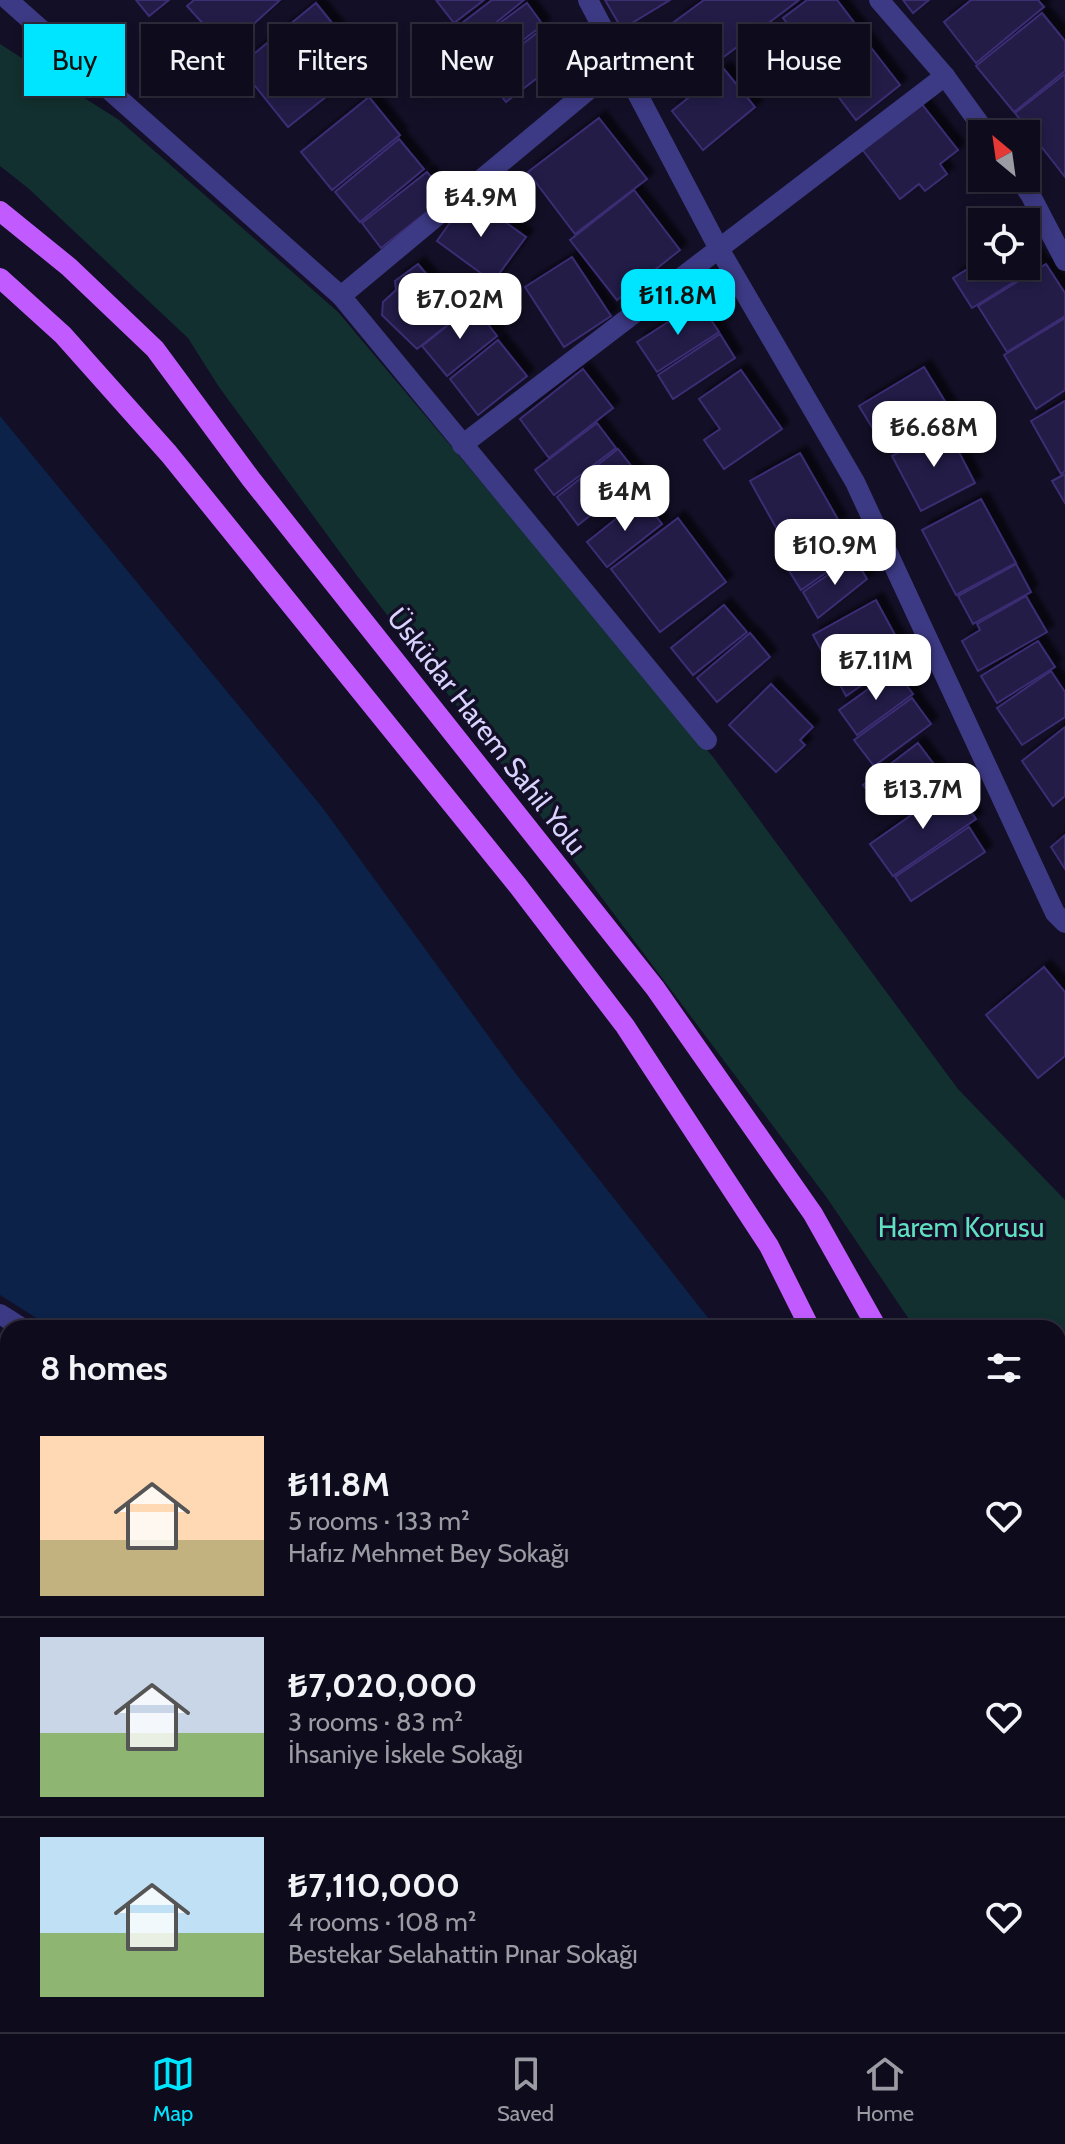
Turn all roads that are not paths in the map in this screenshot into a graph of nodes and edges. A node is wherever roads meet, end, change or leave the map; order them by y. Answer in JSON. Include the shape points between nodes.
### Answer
{"nodes":[{"id":1,"x":8,"y":0,"type":"edge"},
{"id":2,"x":588,"y":0,"type":"edge"},
{"id":3,"x":879,"y":0,"type":"edge"},
{"id":4,"x":601,"y":24,"type":"edge"},
{"id":5,"x":945,"y":76,"type":"junction"},
{"id":6,"x":581,"y":96,"type":"edge"},
{"id":7,"x":640,"y":96,"type":"edge"},
{"id":8,"x":977,"y":120,"type":"edge"},
{"id":9,"x":1028,"y":192,"type":"edge"},
{"id":10,"x":0,"y":211,"type":"edge"},
{"id":11,"x":718,"y":247,"type":"junction"},
{"id":12,"x":1065,"y":261,"type":"edge"},
{"id":13,"x":0,"y":278,"type":"edge"},
{"id":14,"x":341,"y":296,"type":"junction"},
{"id":15,"x":462,"y":445,"type":"junction"},
{"id":16,"x":707,"y":740,"type":"dead end"},
{"id":17,"x":1065,"y":923,"type":"edge"},
{"id":18,"x":806,"y":1320,"type":"edge"},
{"id":19,"x":873,"y":1320,"type":"edge"}],
"edges":[{"from":1,"to":14,"type":"street"},
{"from":2,"to":4,"type":"street"},
{"from":3,"to":5,"type":"street"},
{"from":5,"to":8,"type":"street"},
{"from":5,"to":11,"type":"street"},
{"from":6,"to":14,"type":"street"},
{"from":7,"to":11,"type":"street"},
{"from":9,"to":12,"type":"street"},
{"from":10,"to":19,"type":"main road","name":"Üsküdar Harem Sahil Yolu","via":[[69,267],[155,349],[251,479],[655,988],[813,1214]]},
{"from":11,"to":15,"type":"street"},
{"from":11,"to":17,"type":"street","via":[[855,482],[1055,913]]},
{"from":13,"to":18,"type":"main road","via":[[63,335],[169,454],[518,886],[625,1026],[769,1246]]},
{"from":14,"to":15,"type":"street"},
{"from":15,"to":16,"type":"street"}]}
